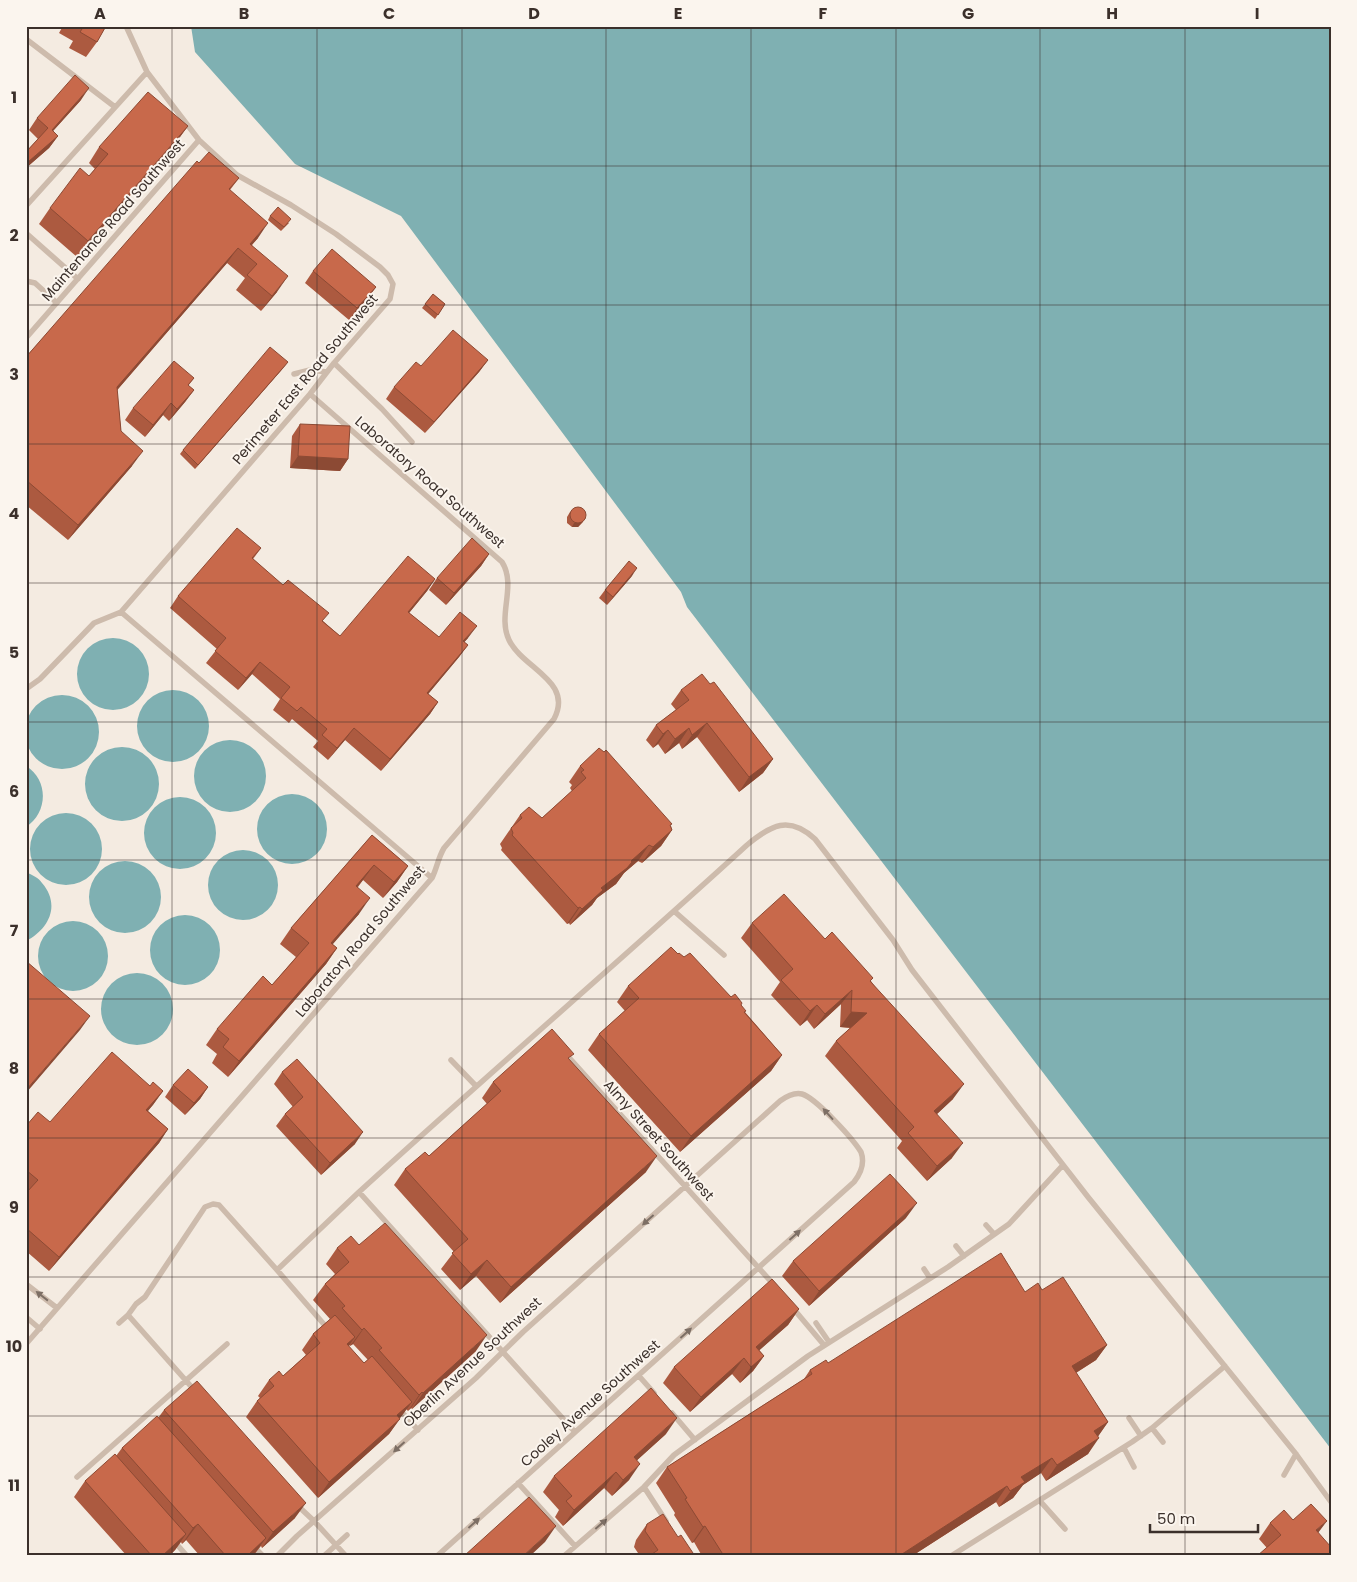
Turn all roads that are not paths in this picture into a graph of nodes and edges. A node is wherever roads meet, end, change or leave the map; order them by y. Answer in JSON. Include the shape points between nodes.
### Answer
{"nodes":[{"id":1,"x":126,"y":26,"type":"edge"},
{"id":2,"x":26,"y":39,"type":"edge"},
{"id":3,"x":147,"y":72,"type":"junction"},
{"id":4,"x":115,"y":107,"type":"junction"},
{"id":5,"x":199,"y":140,"type":"junction"},
{"id":6,"x":26,"y":206,"type":"edge"},
{"id":7,"x":26,"y":233,"type":"edge"},
{"id":8,"x":78,"y":279,"type":"junction"},
{"id":9,"x":26,"y":281,"type":"edge"},
{"id":10,"x":57,"y":303,"type":"junction"},
{"id":11,"x":26,"y":338,"type":"edge"},
{"id":12,"x":334,"y":363,"type":"junction"},
{"id":13,"x":327,"y":372,"type":"junction"},
{"id":14,"x":294,"y":374,"type":"dead end"},
{"id":15,"x":310,"y":394,"type":"junction"},
{"id":16,"x":412,"y":442,"type":"dead end"},
{"id":17,"x":121,"y":612,"type":"junction"},
{"id":18,"x":26,"y":689,"type":"edge"},
{"id":19,"x":432,"y":878,"type":"junction"},
{"id":20,"x":674,"y":912,"type":"junction"},
{"id":21,"x":724,"y":955,"type":"dead end"},
{"id":22,"x":562,"y":1049,"type":"edge"},
{"id":23,"x":451,"y":1060,"type":"dead end"},
{"id":24,"x":476,"y":1086,"type":"junction"},
{"id":25,"x":1063,"y":1165,"type":"junction"},
{"id":26,"x":685,"y":1187,"type":"junction"},
{"id":27,"x":359,"y":1192,"type":"junction"},
{"id":28,"x":986,"y":1225,"type":"dead end"},
{"id":29,"x":994,"y":1234,"type":"junction"},
{"id":30,"x":956,"y":1246,"type":"dead end"},
{"id":31,"x":964,"y":1256,"type":"junction"},
{"id":32,"x":759,"y":1268,"type":"junction"},
{"id":33,"x":924,"y":1269,"type":"dead end"},
{"id":34,"x":277,"y":1270,"type":"junction"},
{"id":35,"x":930,"y":1278,"type":"junction"},
{"id":36,"x":26,"y":1284,"type":"edge"},
{"id":37,"x":780,"y":1293,"type":"edge"},
{"id":38,"x":787,"y":1301,"type":"edge"},
{"id":39,"x":58,"y":1308,"type":"junction"},
{"id":40,"x":128,"y":1315,"type":"junction"},
{"id":41,"x":26,"y":1317,"type":"edge"},
{"id":42,"x":119,"y":1323,"type":"dead end"},
{"id":43,"x":816,"y":1323,"type":"dead end"},
{"id":44,"x":40,"y":1329,"type":"junction"},
{"id":45,"x":332,"y":1333,"type":"edge"},
{"id":46,"x":26,"y":1344,"type":"edge"},
{"id":47,"x":227,"y":1344,"type":"dead end"},
{"id":48,"x":827,"y":1344,"type":"junction"},
{"id":49,"x":503,"y":1352,"type":"junction"},
{"id":50,"x":1224,"y":1366,"type":"junction"},
{"id":51,"x":639,"y":1376,"type":"junction"},
{"id":52,"x":186,"y":1380,"type":"junction"},
{"id":53,"x":199,"y":1395,"type":"edge"},
{"id":54,"x":392,"y":1400,"type":"edge"},
{"id":55,"x":660,"y":1400,"type":"edge"},
{"id":56,"x":666,"y":1406,"type":"edge"},
{"id":57,"x":1129,"y":1418,"type":"dead end"},
{"id":58,"x":1152,"y":1428,"type":"junction"},
{"id":59,"x":418,"y":1430,"type":"junction"},
{"id":60,"x":575,"y":1432,"type":"junction"},
{"id":61,"x":1141,"y":1436,"type":"junction"},
{"id":62,"x":695,"y":1440,"type":"junction"},
{"id":63,"x":1163,"y":1442,"type":"dead end"},
{"id":64,"x":1124,"y":1448,"type":"junction"},
{"id":65,"x":1296,"y":1454,"type":"junction"},
{"id":66,"x":1134,"y":1467,"type":"dead end"},
{"id":67,"x":1284,"y":1475,"type":"dead end"},
{"id":68,"x":77,"y":1477,"type":"dead end"},
{"id":69,"x":518,"y":1483,"type":"junction"},
{"id":70,"x":644,"y":1487,"type":"junction"},
{"id":71,"x":291,"y":1498,"type":"edge"},
{"id":72,"x":1040,"y":1500,"type":"junction"},
{"id":73,"x":1331,"y":1502,"type":"edge"},
{"id":74,"x":314,"y":1521,"type":"junction"},
{"id":75,"x":669,"y":1525,"type":"edge"},
{"id":76,"x":1065,"y":1529,"type":"dead end"},
{"id":77,"x":166,"y":1532,"type":"edge"},
{"id":78,"x":347,"y":1535,"type":"dead end"},
{"id":79,"x":248,"y":1540,"type":"edge"},
{"id":80,"x":336,"y":1545,"type":"junction"},
{"id":81,"x":576,"y":1546,"type":"junction"},
{"id":82,"x":325,"y":1555,"type":"edge"},
{"id":83,"x":186,"y":1556,"type":"edge"},
{"id":84,"x":263,"y":1556,"type":"edge"},
{"id":85,"x":277,"y":1556,"type":"edge"},
{"id":86,"x":346,"y":1556,"type":"edge"},
{"id":87,"x":437,"y":1556,"type":"edge"},
{"id":88,"x":564,"y":1556,"type":"edge"},
{"id":89,"x":951,"y":1556,"type":"edge"}],
"edges":[{"from":1,"to":3,"type":"lane","name":"Perimeter East Road Southwest"},
{"from":2,"to":4,"type":"lane"},
{"from":3,"to":4,"type":"lane"},
{"from":3,"to":5,"type":"lane","name":"Perimeter East Road Southwest"},
{"from":4,"to":6,"type":"lane"},
{"from":5,"to":8,"type":"lane","name":"Maintenance Road Southwest"},
{"from":5,"to":12,"type":"lane","name":"Perimeter East Road Southwest","via":[[237,175],[336,234],[388,275],[393,284],[390,298]]},
{"from":7,"to":8,"type":"lane"},
{"from":8,"to":10,"type":"lane","name":"Maintenance Road Southwest"},
{"from":9,"to":10,"type":"lane","via":[[35,283]]},
{"from":10,"to":11,"type":"lane","name":"Maintenance Road Southwest"},
{"from":12,"to":13,"type":"lane","name":"Perimeter East Road Southwest"},
{"from":12,"to":16,"type":"lane"},
{"from":13,"to":14,"type":"lane","via":[[310,370]]},
{"from":13,"to":15,"type":"lane","name":"Perimeter East Road Southwest"},
{"from":15,"to":17,"type":"lane","name":"Perimeter East Road Southwest"},
{"from":15,"to":19,"type":"lane","name":"Laboratory Road Southwest","via":[[502,562],[508,578],[508,639],[555,688],[559,698],[559,710],[554,720],[444,848]]},
{"from":17,"to":18,"type":"lane","name":"Perimeter East Road Southwest","via":[[94,624]]},
{"from":17,"to":19,"type":"lane"},
{"from":19,"to":39,"type":"lane","name":"Laboratory Road Southwest"},
{"from":20,"to":21,"type":"lane"},
{"from":20,"to":24,"type":"lane","via":[[546,1028]]},
{"from":20,"to":25,"type":"lane","via":[[706,878],[764,831],[786,825],[807,832]]},
{"from":22,"to":26,"type":"lane","name":"Almy Street Southwest"},
{"from":23,"to":24,"type":"lane"},
{"from":24,"to":27,"type":"lane"},
{"from":25,"to":29,"type":"lane","via":[[1009,1224]]},
{"from":25,"to":50,"type":"lane"},
{"from":26,"to":32,"type":"lane","name":"Almy Street Southwest"},
{"from":32,"to":26,"type":"lane","name":"Oberlin Avenue Southwest","one_way":true,"via":[[860,1175],[864,1161],[861,1152],[823,1109],[804,1095],[786,1097]]},
{"from":26,"to":49,"type":"lane","name":"Oberlin Avenue Southwest","one_way":true},
{"from":27,"to":34,"type":"lane"},
{"from":27,"to":49,"type":"lane"},
{"from":28,"to":29,"type":"lane"},
{"from":29,"to":31,"type":"lane"},
{"from":30,"to":31,"type":"lane"},
{"from":31,"to":35,"type":"lane"},
{"from":32,"to":37,"type":"lane","name":"Almy Street Southwest"},
{"from":51,"to":32,"type":"lane","name":"Cooley Avenue Southwest","one_way":true},
{"from":33,"to":35,"type":"lane"},
{"from":34,"to":40,"type":"lane","via":[[219,1205],[213,1204],[205,1207],[145,1297]]},
{"from":34,"to":45,"type":"lane"},
{"from":35,"to":48,"type":"lane"},
{"from":39,"to":36,"type":"lane","one_way":true},
{"from":38,"to":48,"type":"lane"},
{"from":39,"to":44,"type":"lane","name":"Laboratory Road Southwest"},
{"from":40,"to":42,"type":"lane"},
{"from":40,"to":52,"type":"lane"},
{"from":41,"to":44,"type":"lane"},
{"from":43,"to":48,"type":"lane"},
{"from":44,"to":46,"type":"lane","name":"Laboratory Road Southwest"},
{"from":47,"to":52,"type":"lane"},
{"from":48,"to":62,"type":"lane"},
{"from":49,"to":59,"type":"lane","name":"Oberlin Avenue Southwest"},
{"from":49,"to":60,"type":"lane"},
{"from":50,"to":58,"type":"lane"},
{"from":50,"to":65,"type":"lane"},
{"from":51,"to":55,"type":"lane"},
{"from":51,"to":60,"type":"lane","name":"Cooley Avenue Southwest"},
{"from":52,"to":53,"type":"lane"},
{"from":52,"to":68,"type":"lane","via":[[100,1460]]},
{"from":54,"to":59,"type":"lane"},
{"from":56,"to":62,"type":"lane"},
{"from":57,"to":61,"type":"lane"},
{"from":58,"to":61,"type":"lane"},
{"from":58,"to":63,"type":"lane"},
{"from":59,"to":74,"type":"lane","name":"Oberlin Avenue Southwest","one_way":true},
{"from":60,"to":69,"type":"lane","name":"Cooley Avenue Southwest"},
{"from":61,"to":64,"type":"lane"},
{"from":62,"to":70,"type":"lane","via":[[674,1455]]},
{"from":64,"to":66,"type":"lane"},
{"from":64,"to":72,"type":"lane"},
{"from":65,"to":67,"type":"lane"},
{"from":65,"to":73,"type":"lane"},
{"from":69,"to":81,"type":"lane"},
{"from":87,"to":69,"type":"lane","name":"Cooley Avenue Southwest","one_way":true},
{"from":70,"to":75,"type":"lane"},
{"from":81,"to":70,"type":"lane","one_way":true},
{"from":71,"to":74,"type":"lane"},
{"from":72,"to":76,"type":"lane"},
{"from":72,"to":89,"type":"lane"},
{"from":74,"to":80,"type":"lane"},
{"from":74,"to":85,"type":"lane","name":"Oberlin Avenue Southwest"},
{"from":77,"to":83,"type":"lane"},
{"from":78,"to":80,"type":"lane"},
{"from":79,"to":84,"type":"lane"},
{"from":80,"to":82,"type":"lane"},
{"from":80,"to":86,"type":"lane"},
{"from":81,"to":88,"type":"lane"}]}
